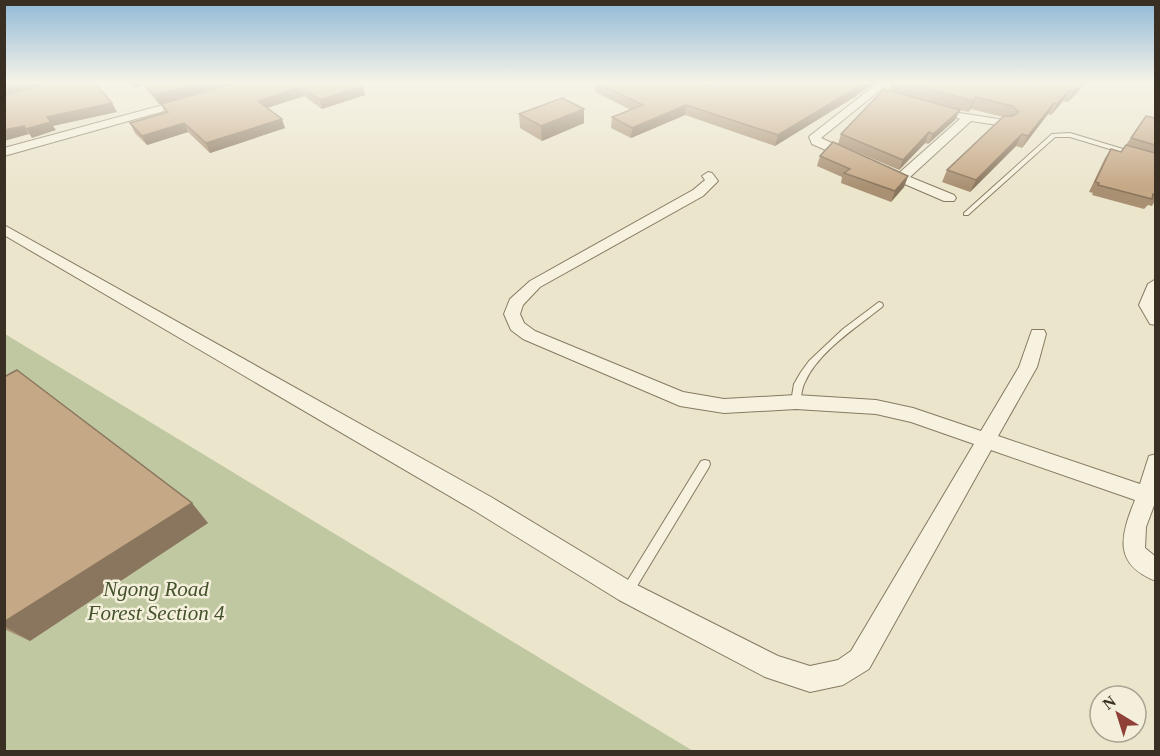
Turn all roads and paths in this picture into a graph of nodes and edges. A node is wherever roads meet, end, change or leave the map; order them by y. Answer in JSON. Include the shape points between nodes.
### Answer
{"nodes":[{"id":1,"x":130,"y":117,"type":"edge"},
{"id":2,"x":843,"y":117,"type":"edge"},
{"id":3,"x":968,"y":118,"type":"joint"},
{"id":4,"x":1005,"y":123,"type":"edge"},
{"id":5,"x":4,"y":152,"type":"edge"},
{"id":6,"x":1155,"y":161,"type":"edge"},
{"id":7,"x":708,"y":176,"type":"dead end"},
{"id":8,"x":900,"y":178,"type":"junction"},
{"id":9,"x":949,"y":198,"type":"dead end"},
{"id":10,"x":966,"y":214,"type":"dead end"},
{"id":11,"x":4,"y":229,"type":"edge"},
{"id":12,"x":1155,"y":284,"type":"edge"},
{"id":13,"x":879,"y":305,"type":"dead end"},
{"id":14,"x":1155,"y":320,"type":"edge"},
{"id":15,"x":1038,"y":334,"type":"dead end"},
{"id":16,"x":796,"y":402,"type":"junction"},
{"id":17,"x":987,"y":441,"type":"junction"},
{"id":18,"x":1155,"y":462,"type":"edge"},
{"id":19,"x":705,"y":464,"type":"dead end"},
{"id":20,"x":1147,"y":495,"type":"junction"},
{"id":21,"x":1155,"y":570,"type":"edge"},
{"id":22,"x":627,"y":592,"type":"junction"}],
"edges":[{"from":1,"to":5,"type":"street"},
{"from":2,"to":8,"type":"street","via":[[815,137],[816,141]]},
{"from":3,"to":4,"type":"street"},
{"from":3,"to":8,"type":"street"},
{"from":6,"to":10,"type":"lane","via":[[1070,135],[1054,135]]},
{"from":7,"to":16,"type":"street","via":[[712,181],[698,193],[535,284],[516,303],[512,314],[517,326],[529,335],[680,399],[724,406]]},
{"from":8,"to":9,"type":"street"},
{"from":11,"to":22,"type":"street","via":[[483,504]]},
{"from":12,"to":14,"type":"street","via":[[1147,305]]},
{"from":13,"to":16,"type":"lane","via":[[809,368],[800,382]]},
{"from":15,"to":17,"type":"street","via":[[1028,367]]},
{"from":16,"to":17,"type":"street","via":[[885,409]]},
{"from":17,"to":20,"type":"street"},
{"from":17,"to":22,"type":"street","via":[[860,660],[843,672],[810,679],[774,668]]},
{"from":18,"to":20,"type":"street"},
{"from":19,"to":22,"type":"lane"},
{"from":20,"to":21,"type":"street","via":[[1131,540],[1139,559]]}]}
